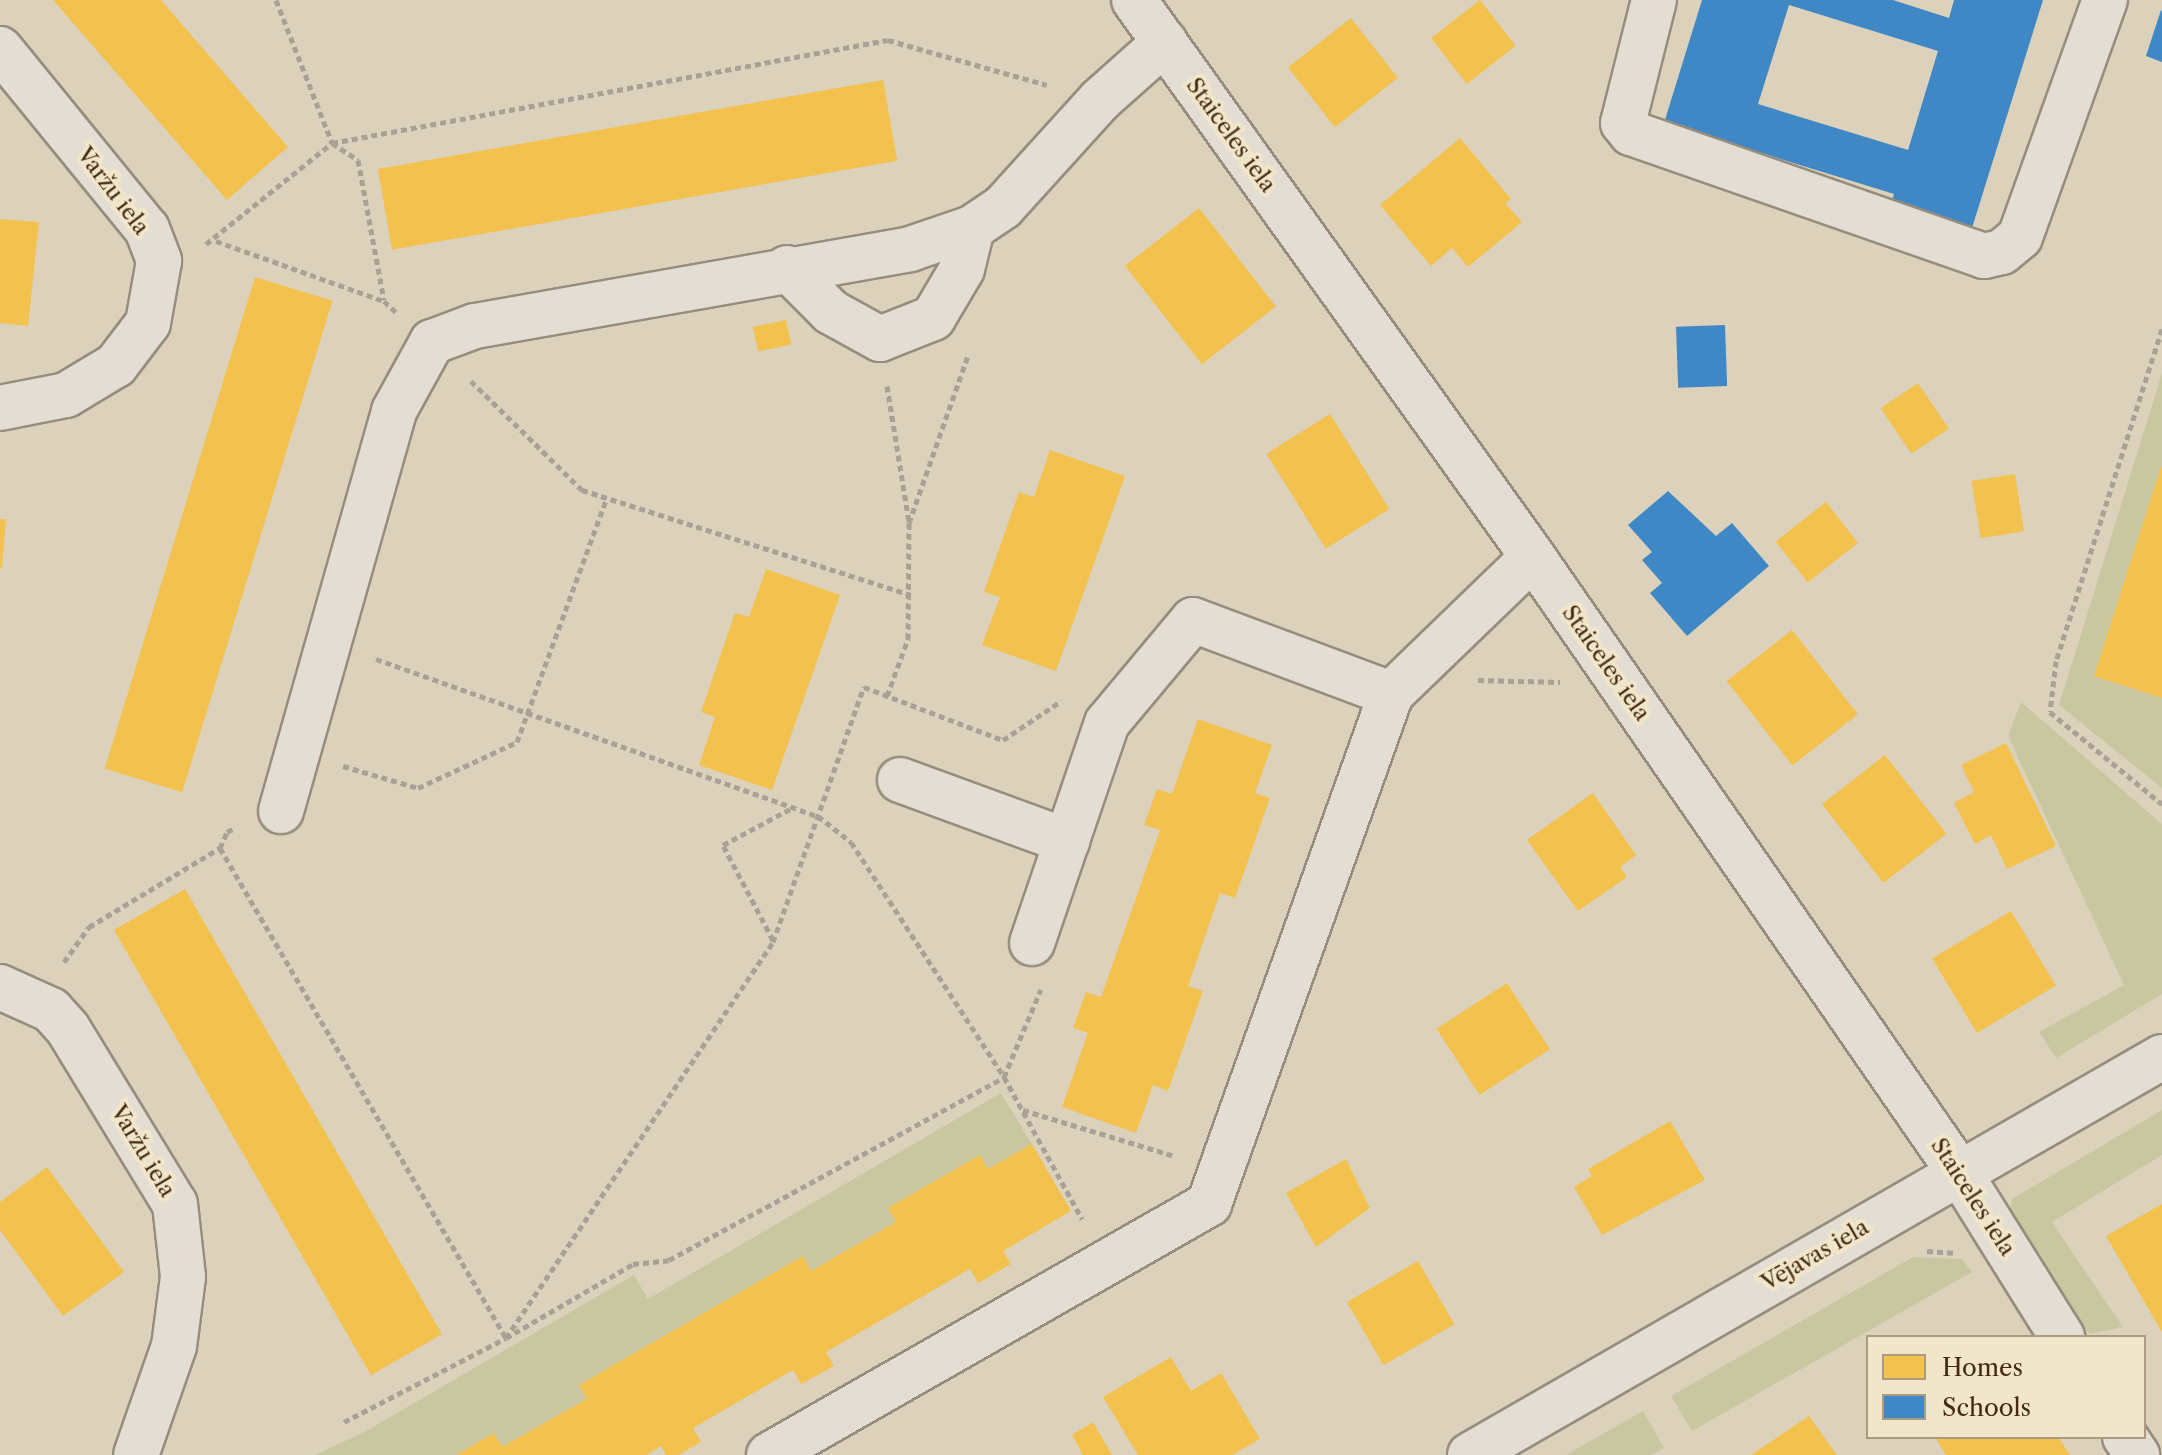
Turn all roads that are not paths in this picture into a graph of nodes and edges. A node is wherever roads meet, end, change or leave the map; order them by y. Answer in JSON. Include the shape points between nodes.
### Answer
{"nodes":[{"id":1,"x":1134,"y":0,"type":"edge"},
{"id":2,"x":1654,"y":0,"type":"edge"},
{"id":3,"x":2105,"y":0,"type":"edge"},
{"id":4,"x":1165,"y":42,"type":"junction"},
{"id":5,"x":0,"y":49,"type":"edge"},
{"id":6,"x":972,"y":228,"type":"junction"},
{"id":7,"x":787,"y":268,"type":"junction"},
{"id":8,"x":0,"y":408,"type":"edge"},
{"id":9,"x":1533,"y":557,"type":"junction"},
{"id":10,"x":1391,"y":694,"type":"junction"},
{"id":11,"x":900,"y":780,"type":"dead end"},
{"id":12,"x":281,"y":811,"type":"road end"},
{"id":13,"x":1067,"y":841,"type":"junction"},
{"id":14,"x":1032,"y":943,"type":"road end"},
{"id":15,"x":19,"y":995,"type":"edge"},
{"id":16,"x":2162,"y":1057,"type":"edge"},
{"id":17,"x":1959,"y":1172,"type":"junction"},
{"id":18,"x":2061,"y":1335,"type":"edge"},
{"id":19,"x":136,"y":1455,"type":"edge"},
{"id":20,"x":769,"y":1455,"type":"edge"},
{"id":21,"x":1470,"y":1455,"type":"edge"}],
"edges":[{"from":1,"to":4,"type":"street","name":"Staiceles iela"},
{"from":2,"to":3,"type":"street","via":[[1623,123],[1631,133],[1984,256],[2002,252],[2020,237]]},
{"from":4,"to":6,"type":"street","via":[[1100,100],[1003,207]]},
{"from":4,"to":9,"type":"street","name":"Staiceles iela"},
{"from":5,"to":8,"type":"street","name":"Varžu iela","via":[[147,229],[159,261],[148,323],[116,365],[66,395]]},
{"from":6,"to":7,"type":"street","via":[[910,249]]},
{"from":6,"to":7,"type":"street","via":[[962,269],[933,318],[880,339],[831,312]]},
{"from":7,"to":12,"type":"street","via":[[475,326],[432,342],[394,411]]},
{"from":9,"to":10,"type":"street"},
{"from":9,"to":17,"type":"street","name":"Staiceles iela"},
{"from":10,"to":13,"type":"street","via":[[1193,620],[1107,723]]},
{"from":10,"to":20,"type":"street","via":[[1209,1204]]},
{"from":11,"to":13,"type":"street"},
{"from":13,"to":14,"type":"street"},
{"from":15,"to":19,"type":"street","name":"Varžu iela","via":[[68,1029],[175,1204],[183,1277],[174,1346]]},
{"from":16,"to":17,"type":"street","name":"Vējavas iela"},
{"from":17,"to":18,"type":"street","name":"Staiceles iela"},
{"from":17,"to":21,"type":"street","name":"Vējavas iela"}]}
